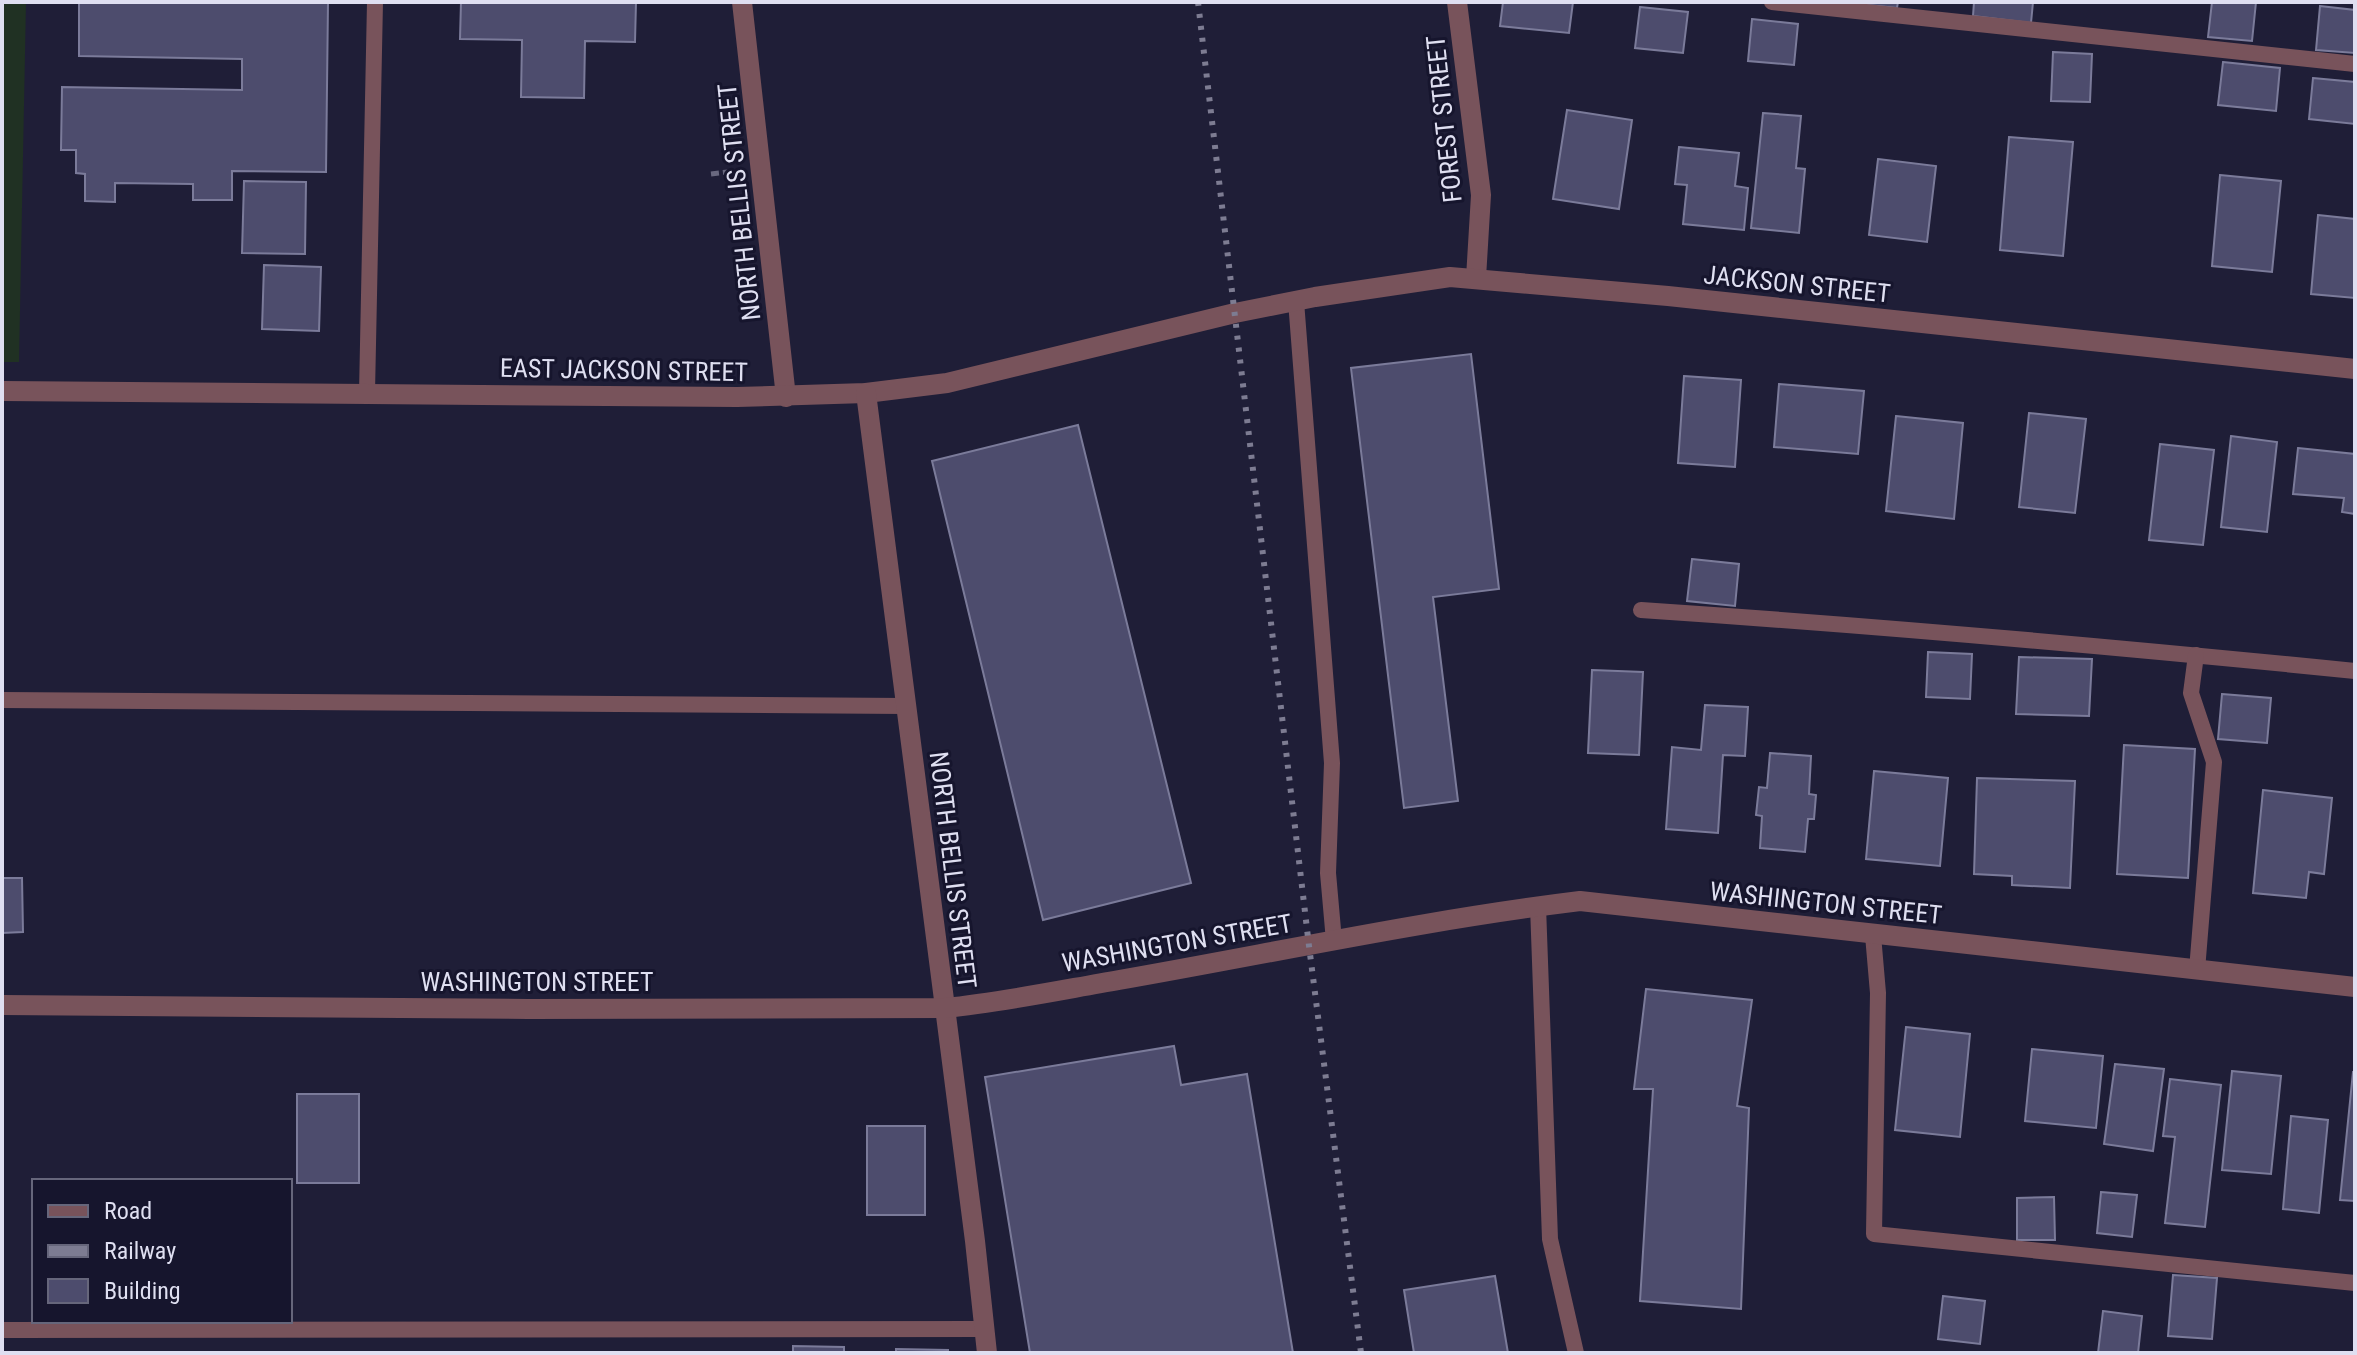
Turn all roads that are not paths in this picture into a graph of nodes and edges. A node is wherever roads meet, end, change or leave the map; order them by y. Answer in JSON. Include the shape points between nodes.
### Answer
{"nodes":[{"id":1,"x":375,"y":2,"type":"edge"},
{"id":2,"x":742,"y":2,"type":"edge"},
{"id":3,"x":1457,"y":2,"type":"edge"},
{"id":4,"x":1772,"y":2,"type":"edge"},
{"id":5,"x":2355,"y":64,"type":"edge"},
{"id":6,"x":1476,"y":278,"type":"junction"},
{"id":7,"x":1296,"y":301,"type":"junction"},
{"id":8,"x":1235,"y":313,"type":"joint"},
{"id":9,"x":2355,"y":369,"type":"edge"},
{"id":10,"x":2,"y":391,"type":"edge"},
{"id":11,"x":367,"y":393,"type":"junction"},
{"id":12,"x":866,"y":393,"type":"junction"},
{"id":13,"x":786,"y":397,"type":"junction"},
{"id":14,"x":1641,"y":610,"type":"dead end"},
{"id":15,"x":2196,"y":655,"type":"junction"},
{"id":16,"x":2355,"y":671,"type":"edge"},
{"id":17,"x":2,"y":700,"type":"edge"},
{"id":18,"x":906,"y":706,"type":"junction"},
{"id":19,"x":1538,"y":906,"type":"junction"},
{"id":20,"x":1873,"y":935,"type":"junction"},
{"id":21,"x":1334,"y":941,"type":"junction"},
{"id":22,"x":2197,"y":970,"type":"junction"},
{"id":23,"x":2355,"y":987,"type":"edge"},
{"id":24,"x":2,"y":1005,"type":"edge"},
{"id":25,"x":945,"y":1008,"type":"junction"},
{"id":26,"x":2355,"y":1283,"type":"edge"},
{"id":27,"x":984,"y":1329,"type":"junction"},
{"id":28,"x":2,"y":1330,"type":"edge"},
{"id":29,"x":987,"y":1353,"type":"edge"},
{"id":30,"x":1576,"y":1353,"type":"edge"}],
"edges":[{"from":1,"to":11,"type":"lane"},
{"from":2,"to":13,"type":"street","name":"NORTH BELLIS STREET"},
{"from":3,"to":6,"type":"street","name":"FOREST STREET","via":[[1481,195]]},
{"from":4,"to":5,"type":"lane"},
{"from":6,"to":7,"type":"street","name":"JACKSON STREET","via":[[1450,277]]},
{"from":6,"to":9,"type":"street","name":"JACKSON STREET"},
{"from":7,"to":8,"type":"street","name":"JACKSON STREET"},
{"from":7,"to":21,"type":"lane","via":[[1332,763],[1328,873]]},
{"from":8,"to":12,"type":"street","name":"EAST JACKSON STREET","via":[[947,383]]},
{"from":10,"to":11,"type":"street","name":"EAST JACKSON STREET"},
{"from":11,"to":13,"type":"street","name":"EAST JACKSON STREET"},
{"from":12,"to":13,"type":"street","name":"EAST JACKSON STREET"},
{"from":12,"to":18,"type":"street","name":"NORTH BELLIS STREET"},
{"from":14,"to":15,"type":"lane"},
{"from":15,"to":16,"type":"lane"},
{"from":15,"to":22,"type":"lane","via":[[2191,693],[2214,762]]},
{"from":17,"to":18,"type":"lane"},
{"from":18,"to":25,"type":"street","name":"NORTH BELLIS STREET"},
{"from":19,"to":20,"type":"street","name":"WASHINGTON STREET","via":[[1580,901]]},
{"from":19,"to":21,"type":"street","name":"WASHINGTON STREET"},
{"from":19,"to":30,"type":"lane","via":[[1550,1239]]},
{"from":20,"to":22,"type":"street","name":"WASHINGTON STREET"},
{"from":20,"to":26,"type":"lane","via":[[1878,993],[1874,1234]]},
{"from":21,"to":25,"type":"street","name":"WASHINGTON STREET"},
{"from":22,"to":23,"type":"street","name":"WASHINGTON STREET"},
{"from":24,"to":25,"type":"street","name":"WASHINGTON STREET"},
{"from":25,"to":27,"type":"street","name":"NORTH BELLIS STREET"},
{"from":27,"to":28,"type":"lane"},
{"from":27,"to":29,"type":"street","name":"NORTH BELLIS STREET"}]}
